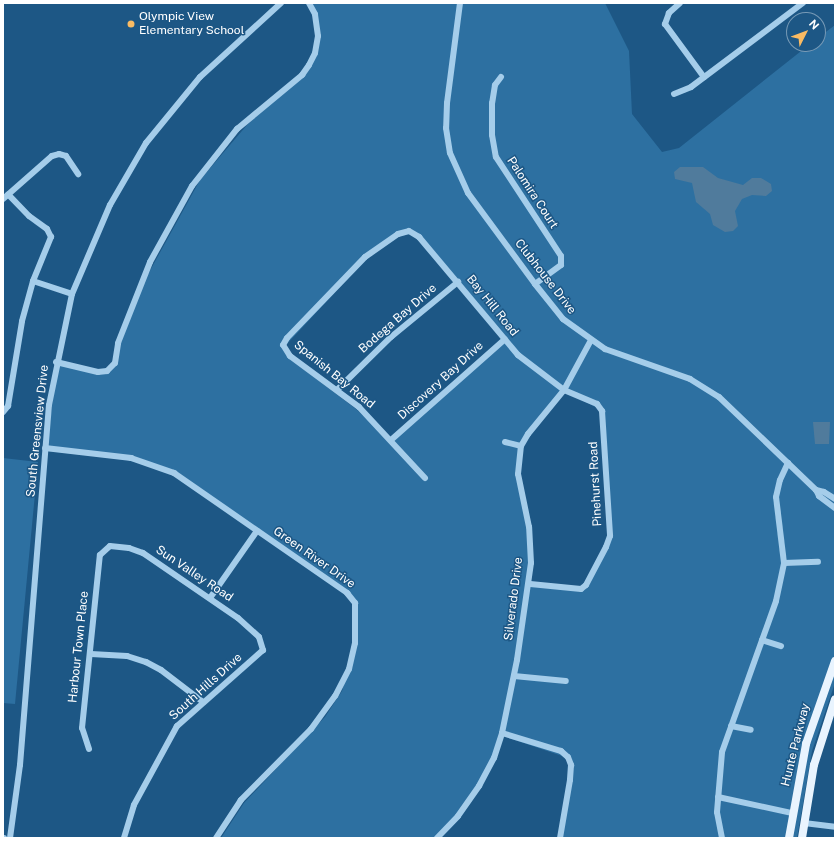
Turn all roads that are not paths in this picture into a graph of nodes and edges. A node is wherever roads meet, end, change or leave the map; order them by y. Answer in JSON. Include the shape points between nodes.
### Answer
{"nodes":[{"id":1,"x":281,"y":3,"type":"edge"},
{"id":2,"x":310,"y":3,"type":"edge"},
{"id":3,"x":680,"y":3,"type":"edge"},
{"id":4,"x":803,"y":3,"type":"edge"},
{"id":5,"x":459,"y":4,"type":"edge"},
{"id":6,"x":501,"y":77,"type":"dead end"},
{"id":7,"x":704,"y":77,"type":"junction"},
{"id":8,"x":674,"y":94,"type":"dead end"},
{"id":9,"x":78,"y":174,"type":"dead end"},
{"id":10,"x":5,"y":197,"type":"edge"},
{"id":11,"x":409,"y":231,"type":"joint"},
{"id":12,"x":33,"y":282,"type":"junction"},
{"id":13,"x":458,"y":282,"type":"junction"},
{"id":14,"x":535,"y":284,"type":"junction"},
{"id":15,"x":72,"y":294,"type":"junction"},
{"id":16,"x":505,"y":339,"type":"junction"},
{"id":17,"x":591,"y":340,"type":"junction"},
{"id":18,"x":56,"y":362,"type":"junction"},
{"id":19,"x":337,"y":390,"type":"junction"},
{"id":20,"x":564,"y":390,"type":"junction"},
{"id":21,"x":3,"y":412,"type":"edge"},
{"id":22,"x":391,"y":440,"type":"junction"},
{"id":23,"x":506,"y":442,"type":"dead end"},
{"id":24,"x":521,"y":446,"type":"junction"},
{"id":25,"x":45,"y":448,"type":"junction"},
{"id":26,"x":788,"y":463,"type":"junction"},
{"id":27,"x":425,"y":478,"type":"dead end"},
{"id":28,"x":816,"y":490,"type":"junction"},
{"id":29,"x":835,"y":499,"type":"edge"},
{"id":30,"x":835,"y":508,"type":"edge"},
{"id":31,"x":257,"y":531,"type":"junction"},
{"id":32,"x":105,"y":549,"type":"joint"},
{"id":33,"x":818,"y":562,"type":"dead end"},
{"id":34,"x":784,"y":563,"type":"junction"},
{"id":35,"x":530,"y":584,"type":"junction"},
{"id":36,"x":210,"y":598,"type":"junction"},
{"id":37,"x":762,"y":640,"type":"junction"},
{"id":38,"x":261,"y":641,"type":"joint"},
{"id":39,"x":781,"y":646,"type":"dead end"},
{"id":40,"x":90,"y":654,"type":"junction"},
{"id":41,"x":835,"y":661,"type":"edge"},
{"id":42,"x":514,"y":676,"type":"junction"},
{"id":43,"x":566,"y":681,"type":"dead end"},
{"id":44,"x":835,"y":699,"type":"edge"},
{"id":45,"x":203,"y":702,"type":"junction"},
{"id":46,"x":731,"y":726,"type":"junction"},
{"id":47,"x":751,"y":730,"type":"dead end"},
{"id":48,"x":502,"y":733,"type":"junction"},
{"id":49,"x":88,"y":749,"type":"dead end"},
{"id":50,"x":718,"y":797,"type":"junction"},
{"id":51,"x":792,"y":813,"type":"junction"},
{"id":52,"x":804,"y":823,"type":"junction"},
{"id":53,"x":835,"y":828,"type":"edge"},
{"id":54,"x":10,"y":838,"type":"edge"},
{"id":55,"x":124,"y":838,"type":"edge"},
{"id":56,"x":216,"y":838,"type":"edge"},
{"id":57,"x":438,"y":838,"type":"edge"},
{"id":58,"x":560,"y":838,"type":"edge"},
{"id":59,"x":722,"y":838,"type":"edge"},
{"id":60,"x":789,"y":838,"type":"edge"},
{"id":61,"x":802,"y":838,"type":"edge"}],
"edges":[{"from":1,"to":15,"type":"street","name":"South Greensview Drive","via":[[200,77],[146,143],[110,205]]},
{"from":2,"to":18,"type":"street","via":[[315,14],[318,36],[315,53],[309,65],[302,75],[237,129],[192,186],[150,262],[118,343],[115,363],[111,368],[98,372]]},
{"from":3,"to":7,"type":"street","via":[[669,13],[665,24]]},
{"from":4,"to":7,"type":"street"},
{"from":5,"to":14,"type":"street","name":"Clubhouse Drive","via":[[447,103],[446,128],[450,153],[468,193]]},
{"from":6,"to":14,"type":"street","name":"Palomira Court","via":[[495,85],[492,103],[496,157],[561,256],[561,265]]},
{"from":7,"to":8,"type":"street","via":[[691,87]]},
{"from":9,"to":10,"type":"street","via":[[66,156],[52,156]]},
{"from":10,"to":12,"type":"street","via":[[50,234]]},
{"from":11,"to":13,"type":"street","name":"Bay Hill Road","via":[[418,236]]},
{"from":11,"to":19,"type":"street","name":"Spanish Bay Road","via":[[398,234],[365,257],[283,345],[290,356]]},
{"from":12,"to":15,"type":"street"},
{"from":12,"to":21,"type":"street","via":[[22,321],[8,406]]},
{"from":13,"to":16,"type":"street","name":"Bay Hill Road"},
{"from":13,"to":19,"type":"street","name":"Bodega Bay Drive","via":[[391,337]]},
{"from":14,"to":17,"type":"street","name":"Clubhouse Drive","via":[[563,319]]},
{"from":15,"to":18,"type":"street","name":"South Greensview Drive"},
{"from":16,"to":20,"type":"street","name":"Bay Hill Road","via":[[533,368]]},
{"from":16,"to":22,"type":"street","name":"Discovery Bay Drive"},
{"from":17,"to":20,"type":"street","name":"Silverado Drive"},
{"from":17,"to":26,"type":"street","name":"Clubhouse Drive","via":[[605,349],[706,387]]},
{"from":18,"to":25,"type":"street","name":"South Greensview Drive"},
{"from":19,"to":22,"type":"street","name":"Spanish Bay Road"},
{"from":20,"to":24,"type":"street","name":"Silverado Drive"},
{"from":20,"to":35,"type":"street","name":"Pinehurst Road","via":[[597,404],[602,411],[610,536],[594,572],[581,589]]},
{"from":22,"to":27,"type":"street","name":"Spanish Bay Road"},
{"from":23,"to":24,"type":"street"},
{"from":24,"to":35,"type":"street","name":"Silverado Drive","via":[[518,474],[529,527]]},
{"from":25,"to":31,"type":"street","name":"Green River Drive","via":[[131,458],[166,468],[183,477]]},
{"from":25,"to":54,"type":"street","name":"South Greensview Drive","via":[[20,765]]},
{"from":26,"to":28,"type":"street","name":"Clubhouse Drive"},
{"from":26,"to":34,"type":"street","via":[[776,497]]},
{"from":28,"to":29,"type":"street","name":"Clubhouse Drive"},
{"from":28,"to":30,"type":"street","name":"Clubhouse Drive","via":[[819,496]]},
{"from":31,"to":36,"type":"street"},
{"from":31,"to":56,"type":"street","name":"Green River Drive","via":[[350,596],[356,610],[355,643],[349,669],[324,712],[311,729],[241,800]]},
{"from":32,"to":36,"type":"street","name":"Sun Valley Road","via":[[110,546],[129,548],[143,553]]},
{"from":32,"to":40,"type":"street","name":"Harbour Town Place","via":[[100,555],[97,569]]},
{"from":33,"to":34,"type":"street"},
{"from":34,"to":37,"type":"street","via":[[774,608]]},
{"from":35,"to":42,"type":"street","name":"Silverado Drive"},
{"from":36,"to":38,"type":"street","name":"Sun Valley Road","via":[[238,618]]},
{"from":37,"to":39,"type":"street"},
{"from":37,"to":46,"type":"street"},
{"from":38,"to":45,"type":"street","name":"South Hills Drive","via":[[263,650]]},
{"from":40,"to":45,"type":"street","via":[[127,656],[146,662],[161,670]]},
{"from":40,"to":49,"type":"street","name":"Harbour Town Place","via":[[82,728]]},
{"from":41,"to":51,"type":"main road","name":"Hunte Parkway","via":[[806,744]]},
{"from":42,"to":43,"type":"street"},
{"from":42,"to":48,"type":"street","name":"Silverado Drive"},
{"from":44,"to":52,"type":"main road","name":"Hunte Parkway","via":[[814,765]]},
{"from":45,"to":55,"type":"street","name":"South Hills Drive","via":[[181,722],[169,738],[134,805]]},
{"from":46,"to":47,"type":"street"},
{"from":46,"to":50,"type":"street","via":[[722,752]]},
{"from":48,"to":57,"type":"street","name":"Silverado Drive","via":[[494,758],[479,786],[458,816]]},
{"from":48,"to":58,"type":"street","via":[[561,751],[568,756],[571,765],[570,780]]},
{"from":50,"to":51,"type":"street"},
{"from":50,"to":59,"type":"street","via":[[717,816]]},
{"from":51,"to":60,"type":"main road","name":"Hunte Parkway"},
{"from":52,"to":53,"type":"street"},
{"from":52,"to":61,"type":"main road","name":"Hunte Parkway"}]}
